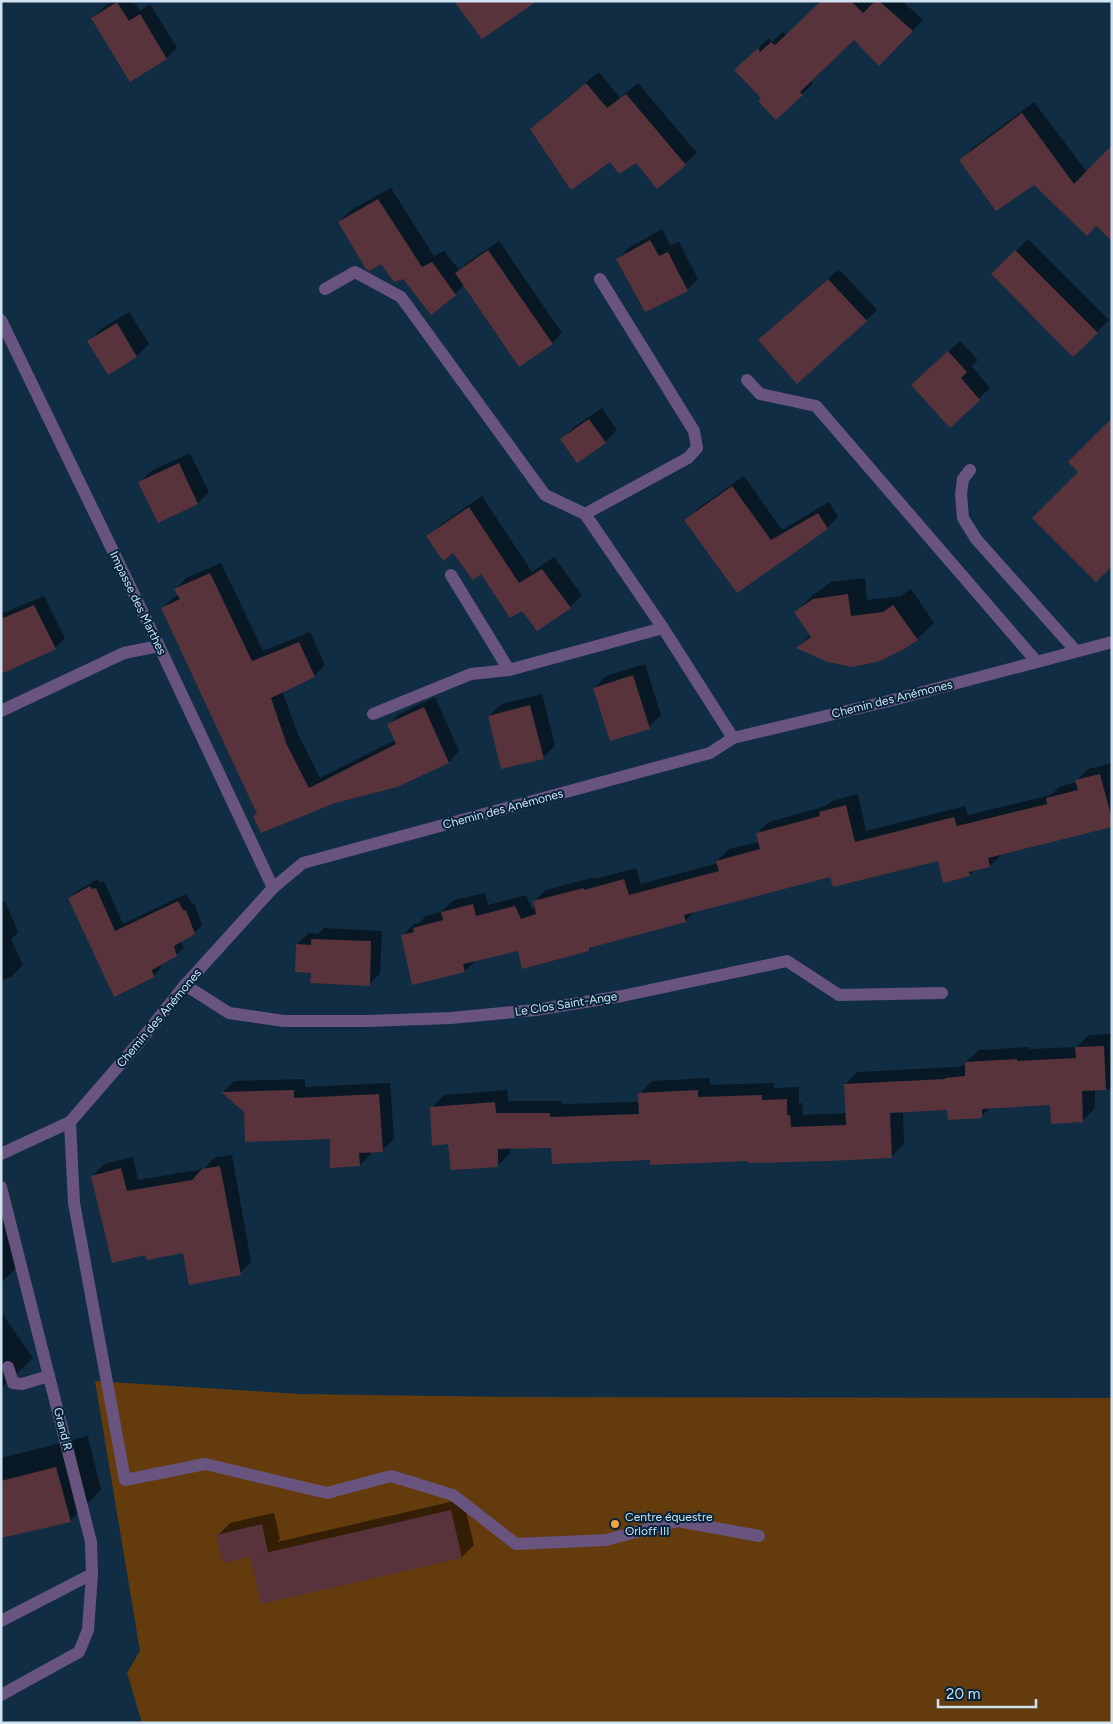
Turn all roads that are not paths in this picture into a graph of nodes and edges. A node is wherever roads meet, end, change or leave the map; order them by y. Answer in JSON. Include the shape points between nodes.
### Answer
{"nodes":[{"id":1,"x":600,"y":279,"type":"dead end"},
{"id":2,"x":325,"y":289,"type":"dead end"},
{"id":3,"x":1,"y":320,"type":"edge"},
{"id":4,"x":747,"y":380,"type":"dead end"},
{"id":5,"x":970,"y":470,"type":"dead end"},
{"id":6,"x":586,"y":514,"type":"junction"},
{"id":7,"x":451,"y":575,"type":"dead end"},
{"id":8,"x":662,"y":628,"type":"junction"},
{"id":9,"x":1112,"y":642,"type":"edge"},
{"id":10,"x":159,"y":646,"type":"junction"},
{"id":11,"x":1076,"y":651,"type":"junction"},
{"id":12,"x":1036,"y":661,"type":"junction"},
{"id":13,"x":510,"y":670,"type":"junction"},
{"id":14,"x":1,"y":712,"type":"edge"},
{"id":15,"x":374,"y":714,"type":"dead end"},
{"id":16,"x":733,"y":738,"type":"junction"},
{"id":17,"x":273,"y":888,"type":"junction"},
{"id":18,"x":186,"y":986,"type":"junction"},
{"id":19,"x":942,"y":993,"type":"dead end"},
{"id":20,"x":70,"y":1122,"type":"junction"},
{"id":21,"x":1,"y":1154,"type":"edge"},
{"id":22,"x":1,"y":1187,"type":"edge"},
{"id":23,"x":8,"y":1367,"type":"dead end"},
{"id":24,"x":49,"y":1376,"type":"junction"},
{"id":25,"x":760,"y":1536,"type":"dead end"},
{"id":26,"x":92,"y":1574,"type":"junction"},
{"id":27,"x":1,"y":1621,"type":"edge"},
{"id":28,"x":1,"y":1695,"type":"edge"}],
"edges":[{"from":1,"to":6,"type":"street","via":[[694,431],[697,448],[688,458]]},
{"from":2,"to":6,"type":"street","via":[[355,272],[401,297],[546,495]]},
{"from":3,"to":10,"type":"street","name":"Impasse des Marthes"},
{"from":4,"to":12,"type":"street","via":[[760,394],[816,406]]},
{"from":5,"to":11,"type":"street","via":[[961,494],[963,518],[976,539]]},
{"from":6,"to":8,"type":"street"},
{"from":7,"to":13,"type":"street"},
{"from":8,"to":13,"type":"street"},
{"from":8,"to":16,"type":"street"},
{"from":9,"to":11,"type":"street","name":"Chemin des Anémones"},
{"from":10,"to":14,"type":"street","via":[[124,653]]},
{"from":10,"to":17,"type":"street","name":"Impasse des Marthes"},
{"from":11,"to":12,"type":"street","name":"Chemin des Anémones"},
{"from":12,"to":16,"type":"street","name":"Chemin des Anémones","via":[[893,700]]},
{"from":13,"to":15,"type":"street","via":[[471,674]]},
{"from":16,"to":17,"type":"street","name":"Chemin des Anémones","via":[[710,753],[303,862]]},
{"from":17,"to":18,"type":"street","name":"Chemin des Anémones"},
{"from":18,"to":19,"type":"street","name":"Le Clos Saint-Ange","via":[[229,1013],[284,1021],[367,1021],[535,1010],[622,996],[787,961],[839,995]]},
{"from":18,"to":20,"type":"street","name":"Chemin des Anémones"},
{"from":20,"to":21,"type":"street","name":"Chemin des Anémones"},
{"from":20,"to":25,"type":"street","via":[[74,1203],[125,1480],[205,1464],[327,1493],[391,1476],[453,1495],[516,1544],[606,1540],[678,1521]]},
{"from":22,"to":24,"type":"street","name":"Grand R"},
{"from":23,"to":24,"type":"street","via":[[13,1383],[22,1384]]},
{"from":24,"to":26,"type":"street","name":"Grand R","via":[[91,1542]]},
{"from":26,"to":27,"type":"street"},
{"from":26,"to":28,"type":"street","name":"Grand R","via":[[88,1630],[79,1652]]}]}
